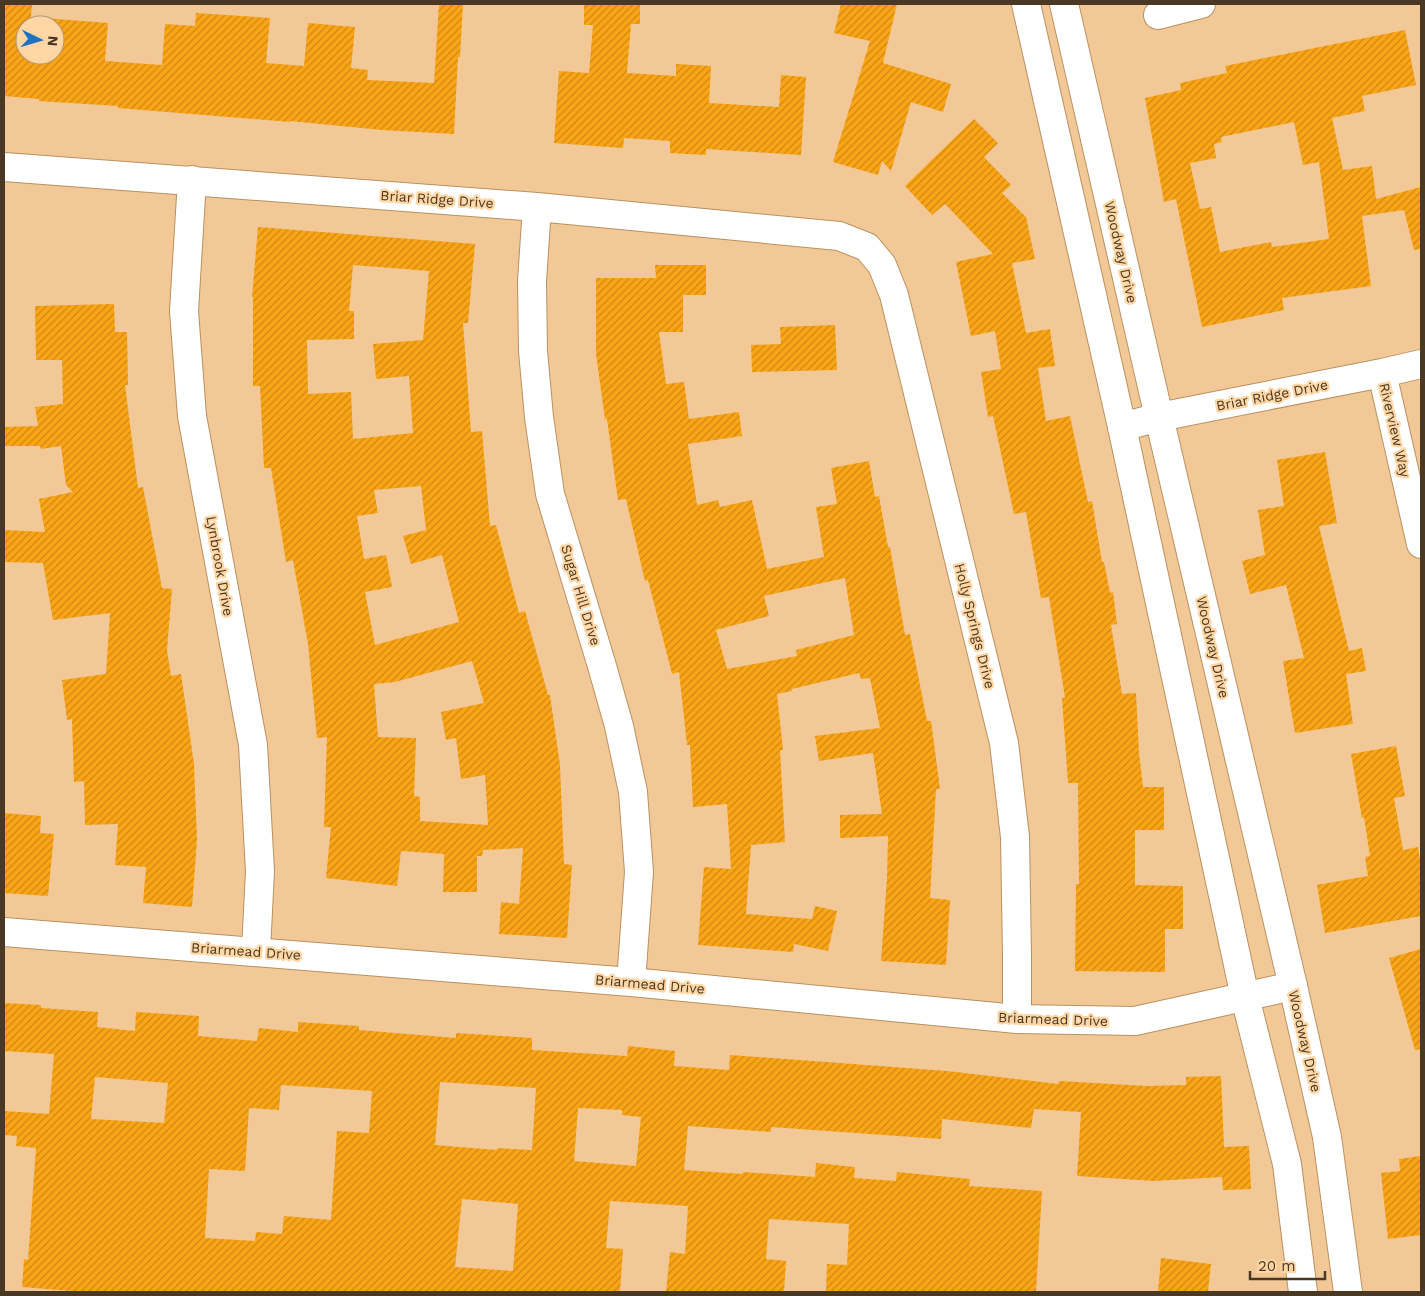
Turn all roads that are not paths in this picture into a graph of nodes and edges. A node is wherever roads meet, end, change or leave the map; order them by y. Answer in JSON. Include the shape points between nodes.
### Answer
{"nodes":[{"id":1,"x":1026,"y":4,"type":"edge"},
{"id":2,"x":1064,"y":4,"type":"edge"},
{"id":3,"x":1201,"y":4,"type":"edge"},
{"id":4,"x":1158,"y":15,"type":"dead end"},
{"id":5,"x":4,"y":167,"type":"edge"},
{"id":6,"x":192,"y":180,"type":"junction"},
{"id":7,"x":537,"y":207,"type":"junction"},
{"id":8,"x":867,"y":246,"type":"joint"},
{"id":9,"x":1421,"y":364,"type":"edge"},
{"id":10,"x":1382,"y":374,"type":"junction"},
{"id":11,"x":1158,"y":418,"type":"junction"},
{"id":12,"x":1122,"y":427,"type":"junction"},
{"id":13,"x":1421,"y":544,"type":"edge"},
{"id":14,"x":4,"y":932,"type":"edge"},
{"id":15,"x":256,"y":951,"type":"junction"},
{"id":16,"x":631,"y":982,"type":"junction"},
{"id":17,"x":1293,"y":986,"type":"junction"},
{"id":18,"x":1245,"y":997,"type":"junction"},
{"id":19,"x":1017,"y":1020,"type":"junction"},
{"id":20,"x":1303,"y":1292,"type":"edge"},
{"id":21,"x":1348,"y":1292,"type":"edge"}],
"edges":[{"from":1,"to":12,"type":"street"},
{"from":2,"to":11,"type":"street","name":"Woodway Drive"},
{"from":3,"to":4,"type":"street"},
{"from":5,"to":6,"type":"street","name":"Briar Ridge Drive"},
{"from":6,"to":7,"type":"street","name":"Briar Ridge Drive"},
{"from":6,"to":15,"type":"street","name":"Lynbrook Drive","via":[[184,311],[192,416],[253,745],[260,871]]},
{"from":7,"to":8,"type":"street","name":"Briar Ridge Drive","via":[[839,236]]},
{"from":7,"to":16,"type":"street","name":"Sugar Hill Drive","via":[[532,281],[533,351],[550,494],[619,726],[633,792],[639,872]]},
{"from":8,"to":19,"type":"street","name":"Holly Springs Drive","via":[[882,265],[894,295],[1004,743],[1015,837]]},
{"from":9,"to":10,"type":"street","name":"Briar Ridge Drive"},
{"from":10,"to":11,"type":"street","name":"Briar Ridge Drive"},
{"from":10,"to":13,"type":"street","name":"Riverview Way"},
{"from":11,"to":12,"type":"street","name":"Briar Ridge Drive"},
{"from":11,"to":17,"type":"street","name":"Woodway Drive"},
{"from":12,"to":18,"type":"street"},
{"from":14,"to":15,"type":"street","name":"Briarmead Drive"},
{"from":15,"to":16,"type":"street","name":"Briarmead Drive"},
{"from":16,"to":19,"type":"street","name":"Briarmead Drive"},
{"from":17,"to":18,"type":"street","name":"Briarmead Drive"},
{"from":17,"to":21,"type":"street","name":"Woodway Drive","via":[[1327,1137]]},
{"from":18,"to":19,"type":"street","name":"Briarmead Drive","via":[[1135,1021]]},
{"from":18,"to":20,"type":"street","via":[[1287,1164]]}]}
